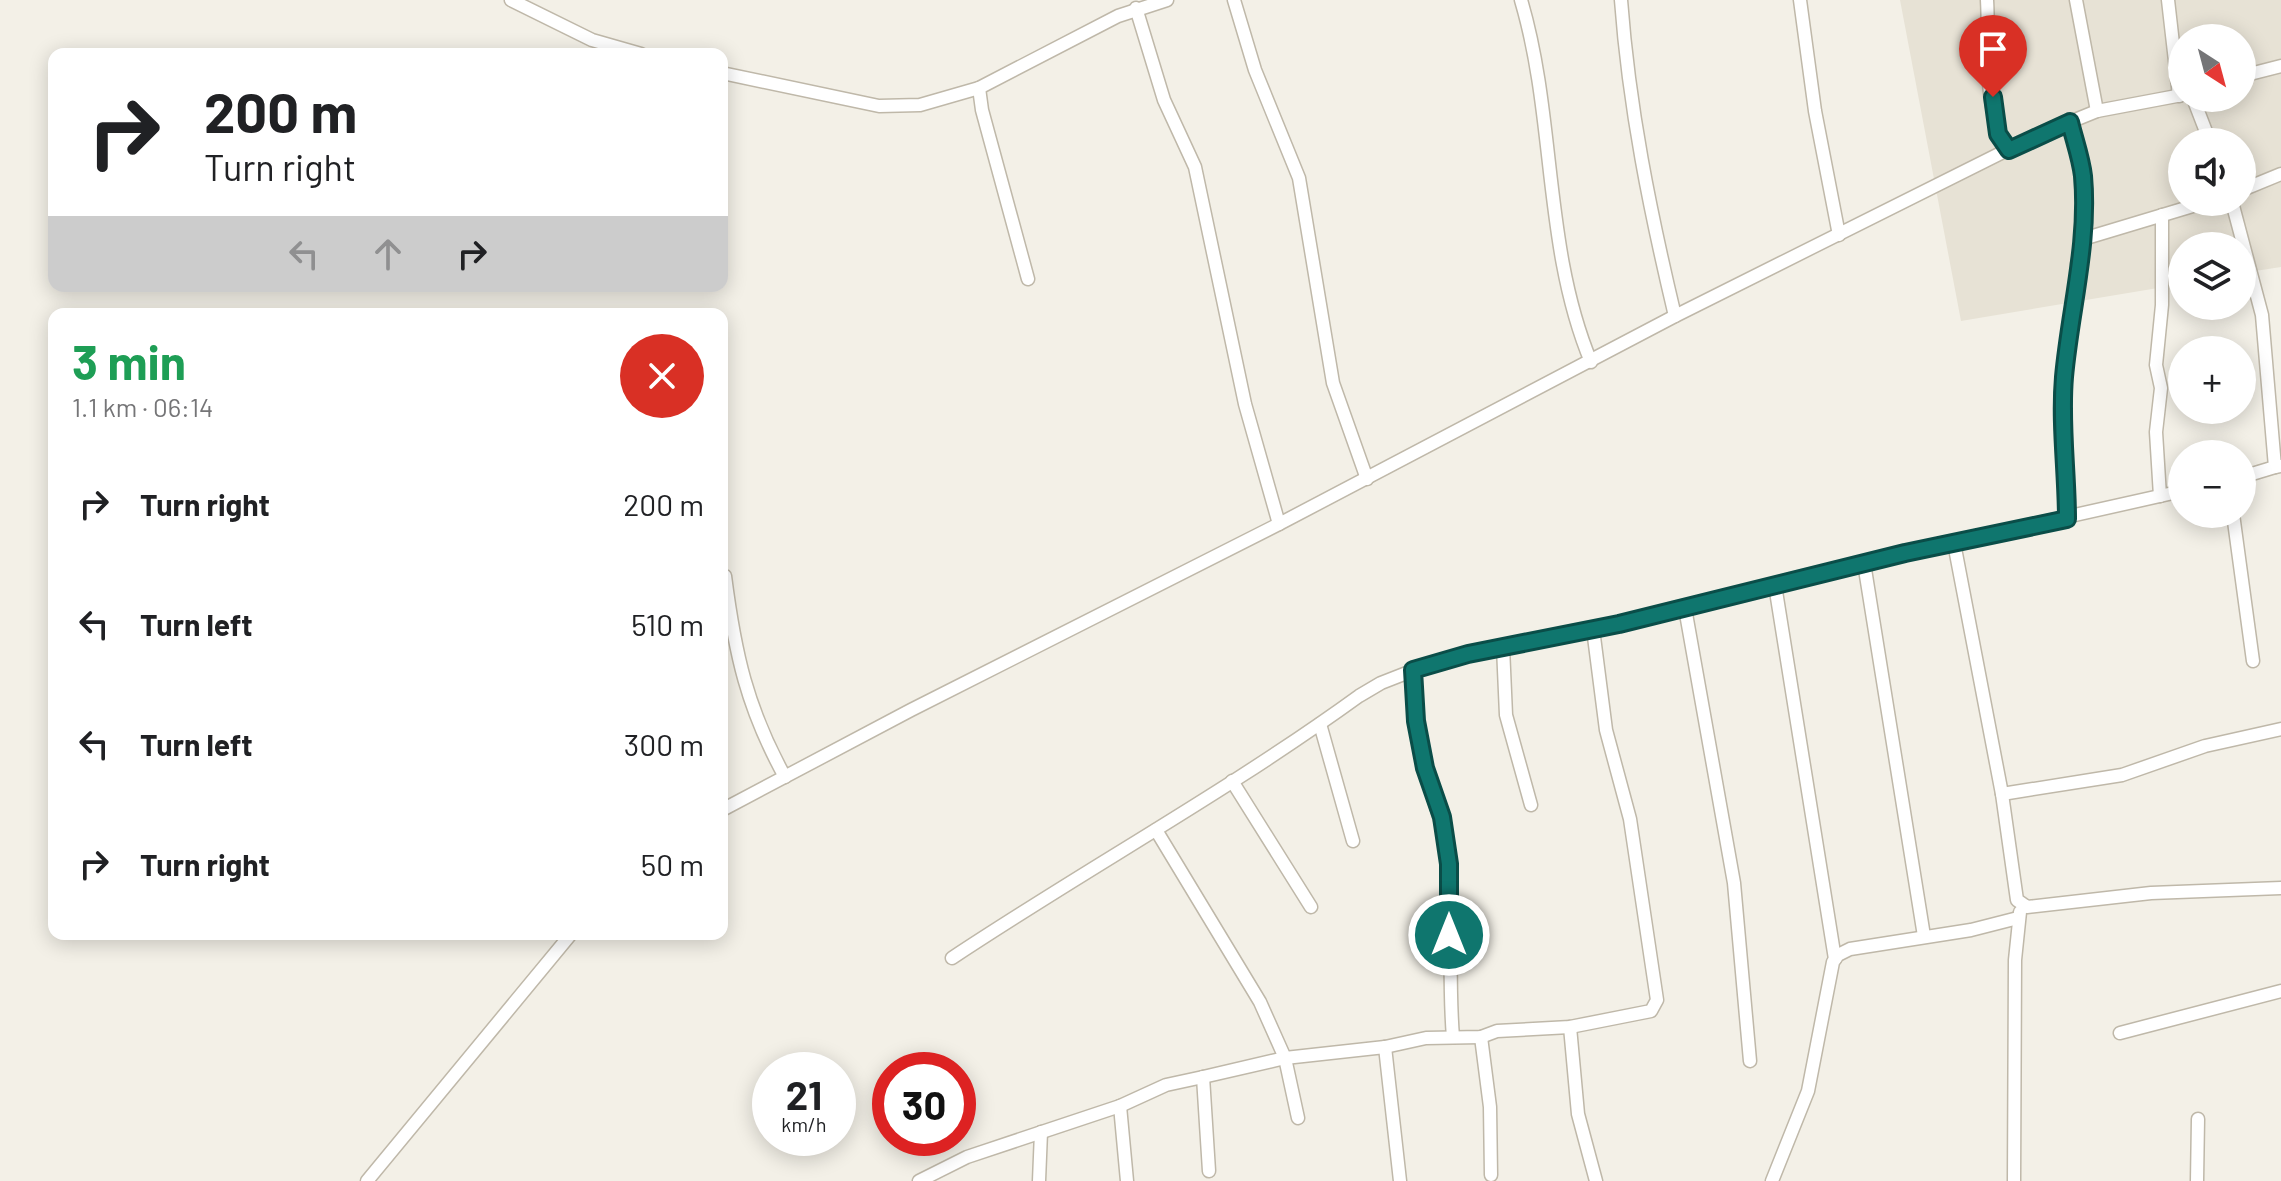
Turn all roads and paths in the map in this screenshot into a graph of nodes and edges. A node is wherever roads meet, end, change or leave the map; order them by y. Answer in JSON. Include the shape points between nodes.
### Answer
{"nodes":[{"id":1,"x":511,"y":0,"type":"edge"},
{"id":2,"x":1167,"y":0,"type":"edge"},
{"id":3,"x":1234,"y":0,"type":"edge"},
{"id":4,"x":1521,"y":0,"type":"edge"},
{"id":5,"x":1621,"y":0,"type":"edge"},
{"id":6,"x":1800,"y":0,"type":"edge"},
{"id":7,"x":1987,"y":0,"type":"edge"},
{"id":8,"x":2076,"y":0,"type":"edge"},
{"id":9,"x":2168,"y":0,"type":"edge"},
{"id":10,"x":1136,"y":8,"type":"junction"},
{"id":11,"x":2171,"y":24,"type":"edge"},
{"id":12,"x":620,"y":48,"type":"edge"},
{"id":13,"x":2281,"y":66,"type":"edge"},
{"id":14,"x":2256,"y":72,"type":"edge"},
{"id":15,"x":728,"y":74,"type":"edge"},
{"id":16,"x":979,"y":88,"type":"junction"},
{"id":17,"x":2168,"y":97,"type":"edge"},
{"id":18,"x":2097,"y":111,"type":"junction"},
{"id":19,"x":2070,"y":122,"type":"junction"},
{"id":20,"x":2009,"y":150,"type":"junction"},
{"id":21,"x":2281,"y":174,"type":"edge"},
{"id":22,"x":2256,"y":184,"type":"edge"},
{"id":23,"x":2168,"y":213,"type":"edge"},
{"id":24,"x":2162,"y":215,"type":"junction"},
{"id":25,"x":2236,"y":216,"type":"edge"},
{"id":26,"x":1839,"y":235,"type":"junction"},
{"id":27,"x":2083,"y":239,"type":"junction"},
{"id":28,"x":1028,"y":279,"type":"dead end"},
{"id":29,"x":1675,"y":316,"type":"junction"},
{"id":30,"x":1591,"y":362,"type":"junction"},
{"id":31,"x":2278,"y":467,"type":"edge"},
{"id":32,"x":2256,"y":473,"type":"edge"},
{"id":33,"x":1367,"y":479,"type":"junction"},
{"id":34,"x":2168,"y":494,"type":"edge"},
{"id":35,"x":2160,"y":496,"type":"junction"},
{"id":36,"x":2067,"y":519,"type":"junction"},
{"id":37,"x":1279,"y":524,"type":"junction"},
{"id":38,"x":2235,"y":528,"type":"edge"},
{"id":39,"x":1954,"y":543,"type":"junction"},
{"id":40,"x":1864,"y":563,"type":"junction"},
{"id":41,"x":1775,"y":585,"type":"junction"},
{"id":42,"x":728,"y":599,"type":"edge"},
{"id":43,"x":1685,"y":608,"type":"junction"},
{"id":44,"x":1593,"y":629,"type":"junction"},
{"id":45,"x":1503,"y":647,"type":"junction"},
{"id":46,"x":2253,"y":661,"type":"dead end"},
{"id":47,"x":1413,"y":670,"type":"junction"},
{"id":48,"x":1320,"y":724,"type":"junction"},
{"id":49,"x":2281,"y":729,"type":"edge"},
{"id":50,"x":785,"y":777,"type":"junction"},
{"id":51,"x":1232,"y":781,"type":"junction"},
{"id":52,"x":2002,"y":794,"type":"junction"},
{"id":53,"x":1531,"y":805,"type":"dead end"},
{"id":54,"x":728,"y":807,"type":"edge"},
{"id":55,"x":1156,"y":830,"type":"junction"},
{"id":56,"x":1353,"y":841,"type":"dead end"},
{"id":57,"x":2281,"y":888,"type":"edge"},
{"id":58,"x":1311,"y":907,"type":"dead end"},
{"id":59,"x":2020,"y":912,"type":"junction"},
{"id":60,"x":1924,"y":936,"type":"junction"},
{"id":61,"x":566,"y":940,"type":"edge"},
{"id":62,"x":952,"y":958,"type":"dead end"},
{"id":63,"x":1835,"y":959,"type":"junction"},
{"id":64,"x":2281,"y":991,"type":"edge"},
{"id":65,"x":1570,"y":1027,"type":"junction"},
{"id":66,"x":2120,"y":1033,"type":"dead end"},
{"id":67,"x":1453,"y":1037,"type":"junction"},
{"id":68,"x":1481,"y":1037,"type":"junction"},
{"id":69,"x":1385,"y":1047,"type":"junction"},
{"id":70,"x":1285,"y":1058,"type":"junction"},
{"id":71,"x":1750,"y":1061,"type":"dead end"},
{"id":72,"x":1203,"y":1077,"type":"junction"},
{"id":73,"x":1120,"y":1106,"type":"junction"},
{"id":74,"x":1298,"y":1118,"type":"dead end"},
{"id":75,"x":2198,"y":1119,"type":"dead end"},
{"id":76,"x":1041,"y":1132,"type":"junction"},
{"id":77,"x":1209,"y":1171,"type":"dead end"},
{"id":78,"x":1491,"y":1175,"type":"dead end"},
{"id":79,"x":367,"y":1181,"type":"edge"},
{"id":80,"x":919,"y":1181,"type":"edge"},
{"id":81,"x":1039,"y":1181,"type":"edge"},
{"id":82,"x":1127,"y":1181,"type":"edge"},
{"id":83,"x":1400,"y":1181,"type":"edge"},
{"id":84,"x":1596,"y":1181,"type":"edge"},
{"id":85,"x":1772,"y":1181,"type":"edge"},
{"id":86,"x":2014,"y":1181,"type":"edge"},
{"id":87,"x":2197,"y":1181,"type":"edge"}],
"edges":[{"from":1,"to":12,"type":"street"},
{"from":2,"to":10,"type":"street"},
{"from":3,"to":33,"type":"street","via":[[1255,70],[1299,178],[1333,383]]},
{"from":4,"to":30,"type":"street","via":[[1535,55],[1567,285]]},
{"from":5,"to":29,"type":"street","via":[[1647,199]]},
{"from":6,"to":26,"type":"street"},
{"from":7,"to":20,"type":"street","via":[[1988,72],[1998,134]]},
{"from":8,"to":18,"type":"street"},
{"from":9,"to":11,"type":"street"},
{"from":10,"to":16,"type":"street"},
{"from":10,"to":37,"type":"street","via":[[1164,100],[1195,167],[1245,404]]},
{"from":13,"to":14,"type":"street"},
{"from":15,"to":16,"type":"street","via":[[879,106],[920,105]]},
{"from":16,"to":28,"type":"street"},
{"from":17,"to":18,"type":"street"},
{"from":18,"to":19,"type":"street"},
{"from":19,"to":20,"type":"street"},
{"from":19,"to":27,"type":"street","via":[[2083,174]]},
{"from":20,"to":26,"type":"street"},
{"from":21,"to":22,"type":"street"},
{"from":23,"to":24,"type":"street"},
{"from":24,"to":27,"type":"street"},
{"from":24,"to":35,"type":"street","via":[[2156,365],[2161,388],[2156,432]]},
{"from":25,"to":31,"type":"street","via":[[2262,315]]},
{"from":26,"to":29,"type":"street"},
{"from":27,"to":36,"type":"street","via":[[2064,377]]},
{"from":29,"to":30,"type":"street"},
{"from":30,"to":33,"type":"street"},
{"from":31,"to":32,"type":"street"},
{"from":33,"to":37,"type":"street"},
{"from":34,"to":35,"type":"street"},
{"from":35,"to":36,"type":"street"},
{"from":36,"to":39,"type":"street"},
{"from":37,"to":50,"type":"street"},
{"from":38,"to":46,"type":"street"},
{"from":39,"to":40,"type":"street"},
{"from":39,"to":52,"type":"street"},
{"from":40,"to":41,"type":"street"},
{"from":40,"to":60,"type":"street"},
{"from":41,"to":43,"type":"street"},
{"from":41,"to":63,"type":"street"},
{"from":42,"to":50,"type":"street","via":[[744,687]]},
{"from":43,"to":44,"type":"street"},
{"from":43,"to":71,"type":"street","via":[[1734,883]]},
{"from":44,"to":45,"type":"street"},
{"from":44,"to":65,"type":"street","via":[[1606,730],[1630,819],[1657,1000],[1651,1011]]},
{"from":45,"to":47,"type":"street"},
{"from":45,"to":53,"type":"street","via":[[1506,715]]},
{"from":47,"to":48,"type":"street","via":[[1381,683]]},
{"from":47,"to":67,"type":"street","via":[[1416,721],[1449,864]]},
{"from":48,"to":51,"type":"street"},
{"from":48,"to":56,"type":"street"},
{"from":49,"to":52,"type":"street","via":[[2205,746],[2122,775]]},
{"from":50,"to":54,"type":"street"},
{"from":51,"to":55,"type":"street"},
{"from":51,"to":58,"type":"street"},
{"from":52,"to":59,"type":"street"},
{"from":55,"to":62,"type":"street"},
{"from":55,"to":70,"type":"street","via":[[1235,957]]},
{"from":57,"to":59,"type":"street","via":[[2151,893]]},
{"from":59,"to":60,"type":"street","via":[[1971,930]]},
{"from":59,"to":86,"type":"street"},
{"from":60,"to":63,"type":"street","via":[[1850,949]]},
{"from":61,"to":79,"type":"street"},
{"from":63,"to":85,"type":"street","via":[[1808,1091]]},
{"from":64,"to":66,"type":"street"},
{"from":65,"to":68,"type":"street","via":[[1497,1031]]},
{"from":65,"to":84,"type":"street","via":[[1578,1114]]},
{"from":67,"to":68,"type":"street"},
{"from":67,"to":69,"type":"street"},
{"from":68,"to":78,"type":"street"},
{"from":69,"to":70,"type":"street"},
{"from":69,"to":83,"type":"street"},
{"from":70,"to":72,"type":"street"},
{"from":70,"to":74,"type":"street"},
{"from":72,"to":73,"type":"street","via":[[1166,1085]]},
{"from":72,"to":77,"type":"street"},
{"from":73,"to":76,"type":"street"},
{"from":73,"to":82,"type":"street"},
{"from":75,"to":87,"type":"street"},
{"from":76,"to":80,"type":"street","via":[[967,1157]]},
{"from":76,"to":81,"type":"street"}]}
